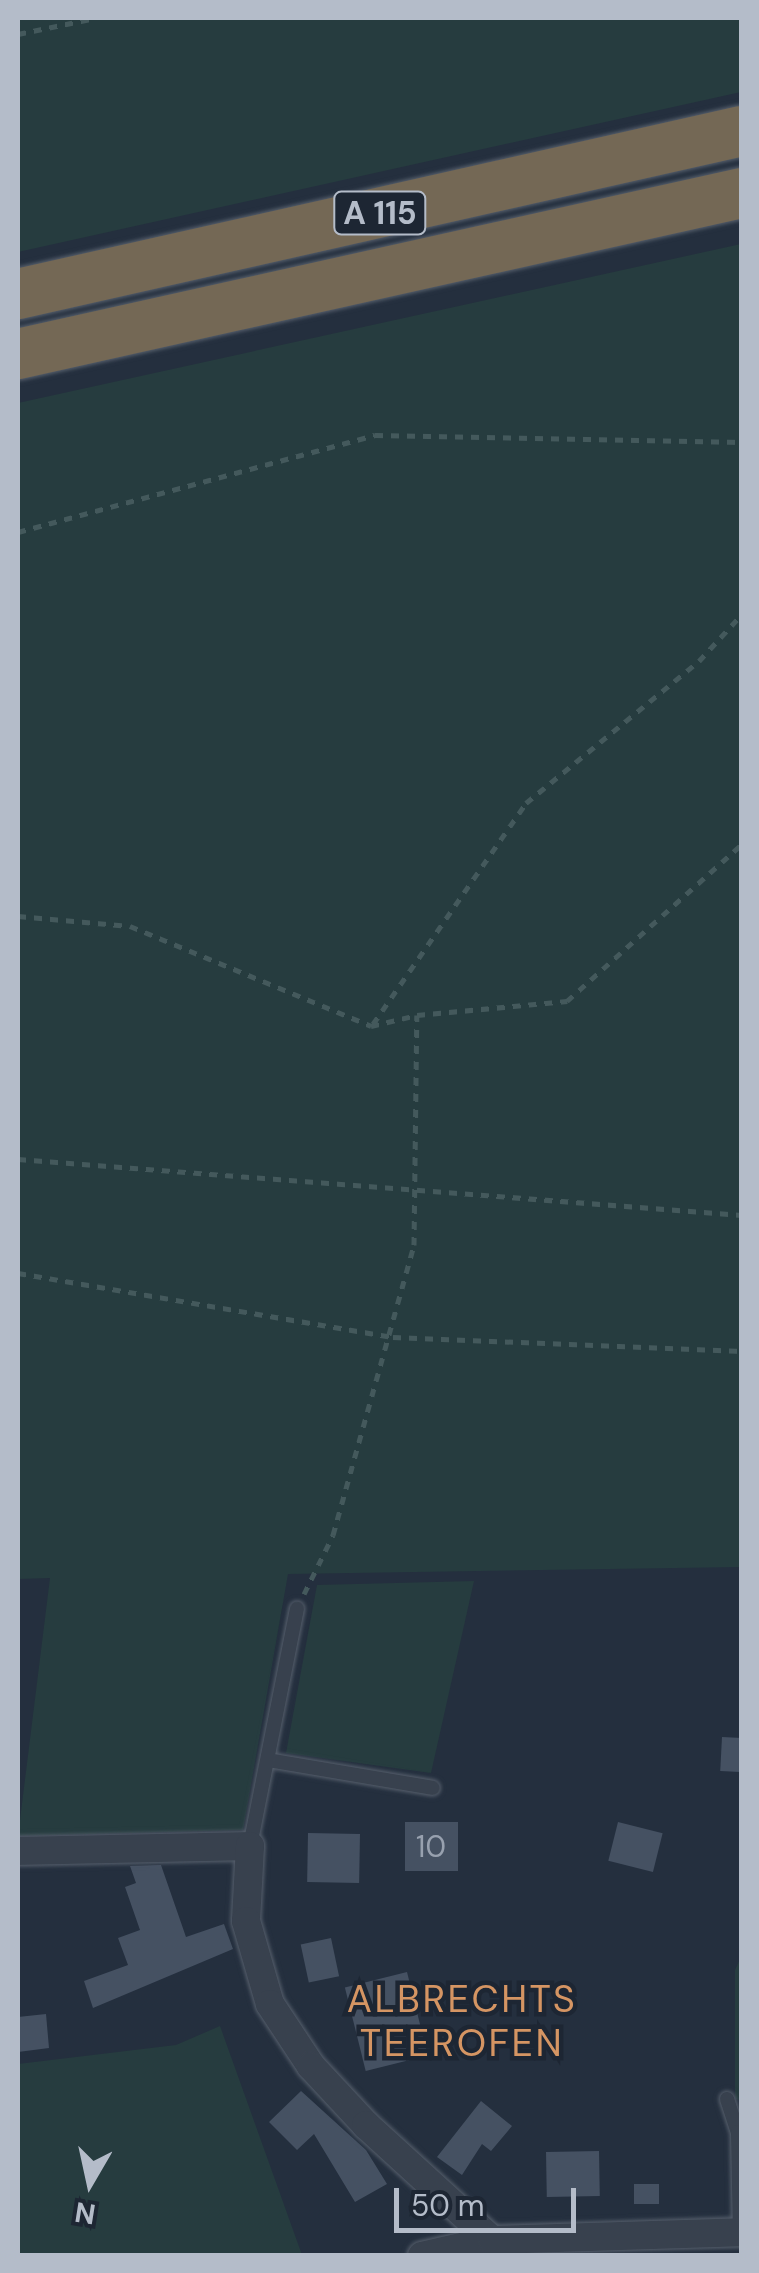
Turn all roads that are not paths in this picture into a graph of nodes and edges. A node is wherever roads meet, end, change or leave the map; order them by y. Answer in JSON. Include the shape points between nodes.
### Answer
{"nodes":[{"id":1,"x":742,"y":131,"type":"edge"},
{"id":2,"x":742,"y":193,"type":"edge"},
{"id":3,"x":18,"y":294,"type":"edge"},
{"id":4,"x":18,"y":354,"type":"edge"},
{"id":5,"x":297,"y":1608,"type":"road end"},
{"id":6,"x":268,"y":1760,"type":"junction"},
{"id":7,"x":433,"y":1788,"type":"dead end"},
{"id":8,"x":246,"y":1838,"type":"junction"},
{"id":9,"x":18,"y":1851,"type":"edge"},
{"id":10,"x":727,"y":2099,"type":"dead end"},
{"id":11,"x":740,"y":2132,"type":"edge"},
{"id":12,"x":741,"y":2232,"type":"edge"},
{"id":13,"x":492,"y":2240,"type":"junction"},
{"id":14,"x":422,"y":2256,"type":"edge"}],
"edges":[{"from":1,"to":3,"type":"highway","number":"A 115"},
{"from":2,"to":4,"type":"highway","number":"A 115"},
{"from":5,"to":6,"type":"lane"},
{"from":6,"to":7,"type":"lane"},
{"from":6,"to":8,"type":"lane"},
{"from":8,"to":9,"type":"street"},
{"from":8,"to":13,"type":"street","via":[[246,1922],[270,2004],[311,2066],[366,2125]]},
{"from":10,"to":11,"type":"lane"},
{"from":11,"to":12,"type":"lane"},
{"from":12,"to":13,"type":"street"},
{"from":13,"to":14,"type":"street"}]}
